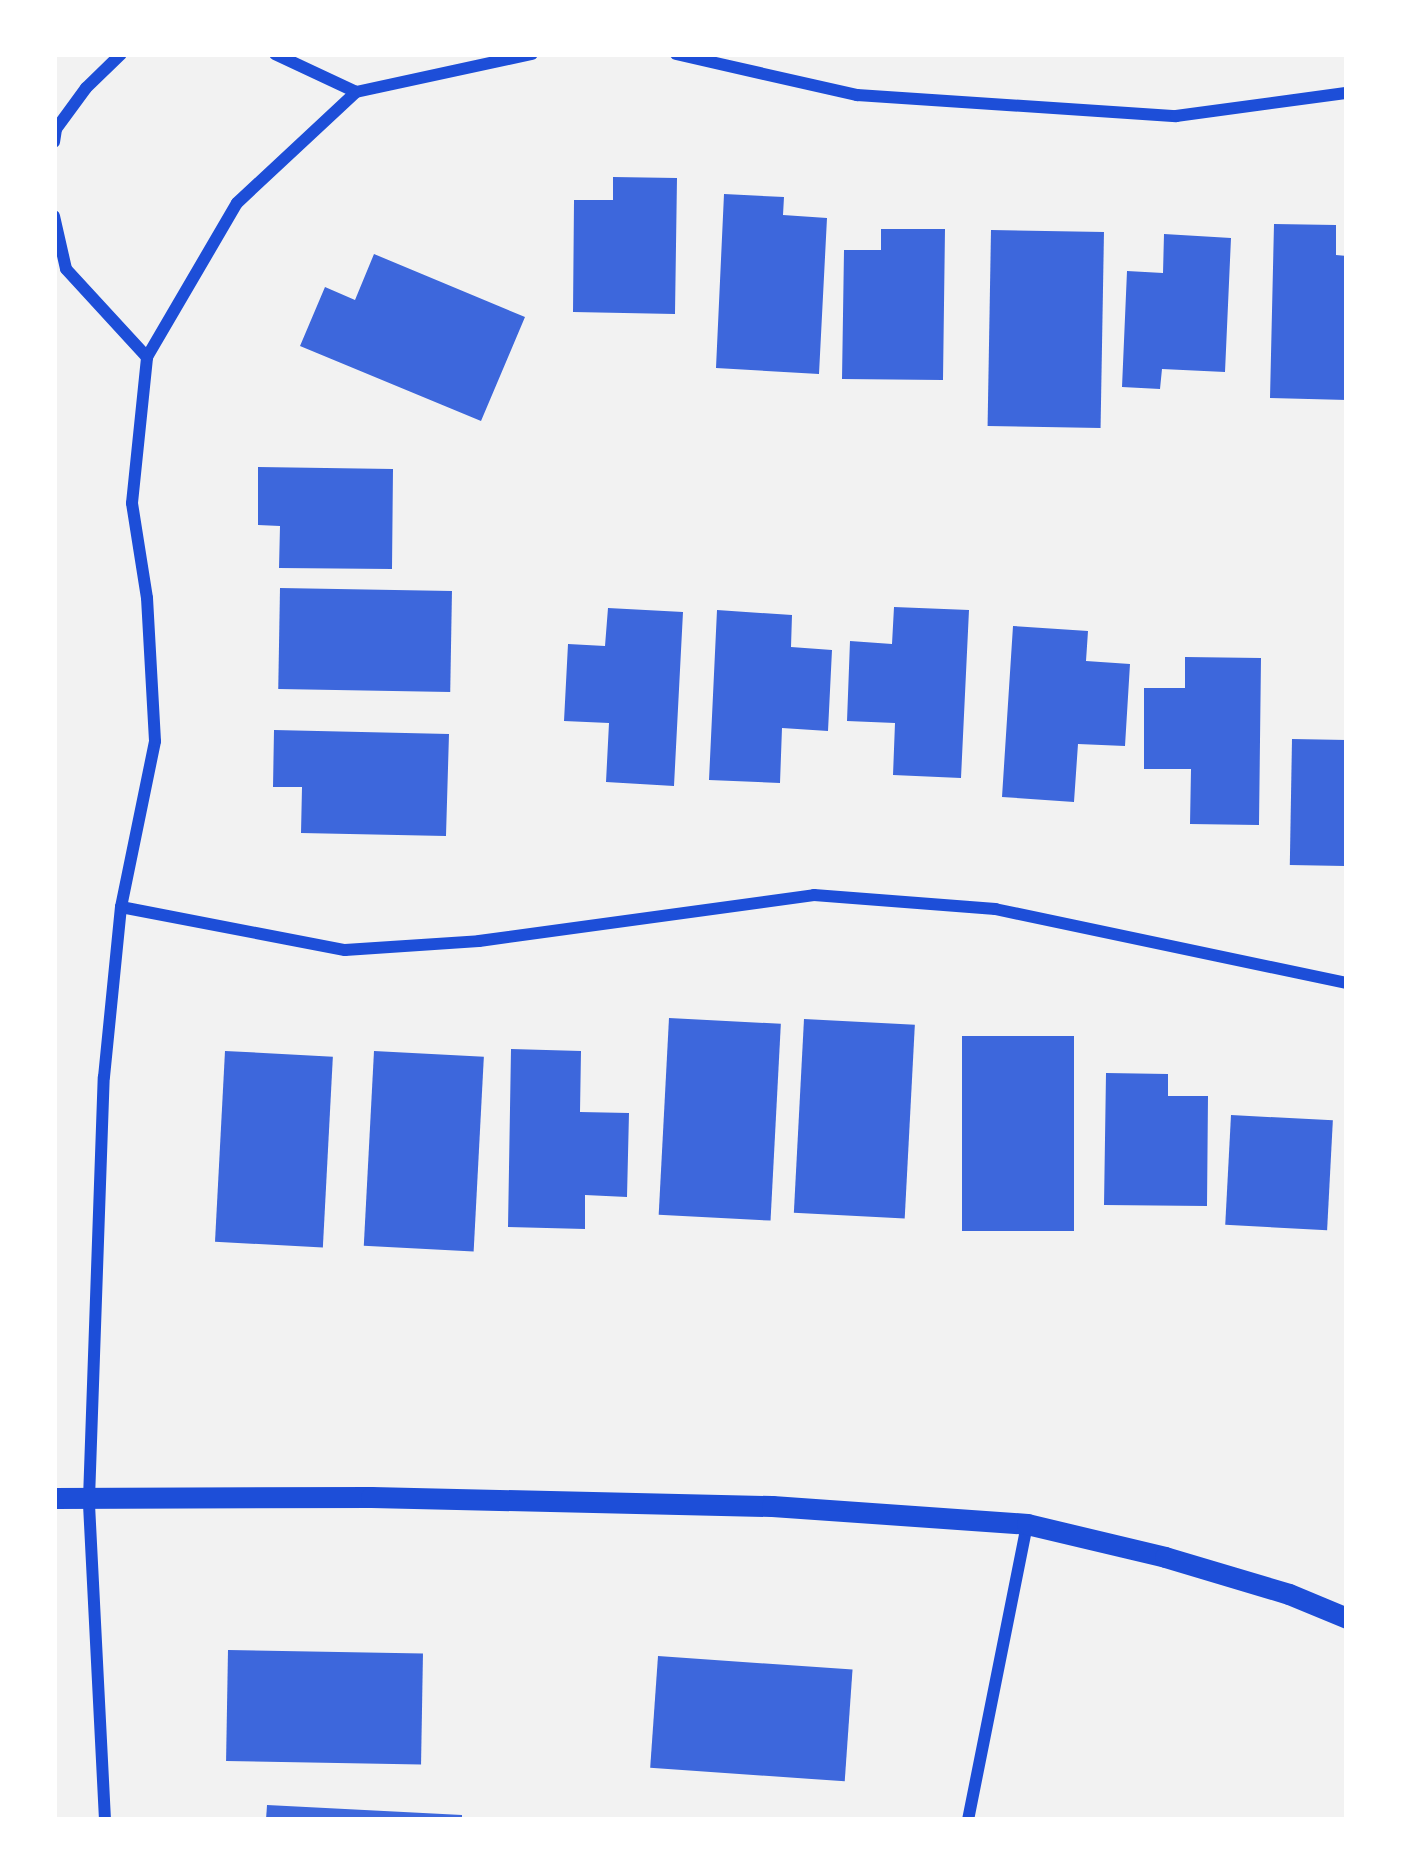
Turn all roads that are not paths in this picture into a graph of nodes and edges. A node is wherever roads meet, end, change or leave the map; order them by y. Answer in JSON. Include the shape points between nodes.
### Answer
{"nodes":[{"id":1,"x":121,"y":54,"type":"edge"},
{"id":2,"x":274,"y":54,"type":"edge"},
{"id":3,"x":532,"y":54,"type":"edge"},
{"id":4,"x":676,"y":54,"type":"edge"},
{"id":5,"x":356,"y":92,"type":"junction"},
{"id":6,"x":1347,"y":93,"type":"edge"},
{"id":7,"x":54,"y":142,"type":"edge"},
{"id":8,"x":54,"y":216,"type":"edge"},
{"id":9,"x":147,"y":357,"type":"junction"},
{"id":10,"x":121,"y":907,"type":"junction"},
{"id":11,"x":1347,"y":983,"type":"edge"},
{"id":12,"x":54,"y":1498,"type":"edge"},
{"id":13,"x":89,"y":1498,"type":"junction"},
{"id":14,"x":1027,"y":1525,"type":"junction"},
{"id":15,"x":1347,"y":1618,"type":"edge"},
{"id":16,"x":105,"y":1820,"type":"edge"},
{"id":17,"x":968,"y":1820,"type":"edge"}],
"edges":[{"from":1,"to":7,"type":"street","via":[[86,88]]},
{"from":2,"to":5,"type":"street"},
{"from":3,"to":5,"type":"street"},
{"from":4,"to":6,"type":"street","via":[[857,95],[1176,116]]},
{"from":5,"to":9,"type":"street","via":[[237,203]]},
{"from":8,"to":9,"type":"street","via":[[66,269]]},
{"from":9,"to":10,"type":"street","via":[[132,503],[147,598],[154,741]]},
{"from":10,"to":11,"type":"street","via":[[345,950],[479,941],[814,895],[995,909]]},
{"from":10,"to":13,"type":"street","via":[[104,1077]]},
{"from":12,"to":13,"type":"street"},
{"from":13,"to":14,"type":"street","via":[[772,1506]]},
{"from":13,"to":16,"type":"street"},
{"from":14,"to":15,"type":"street","via":[[1166,1557]]},
{"from":14,"to":17,"type":"street"}]}
